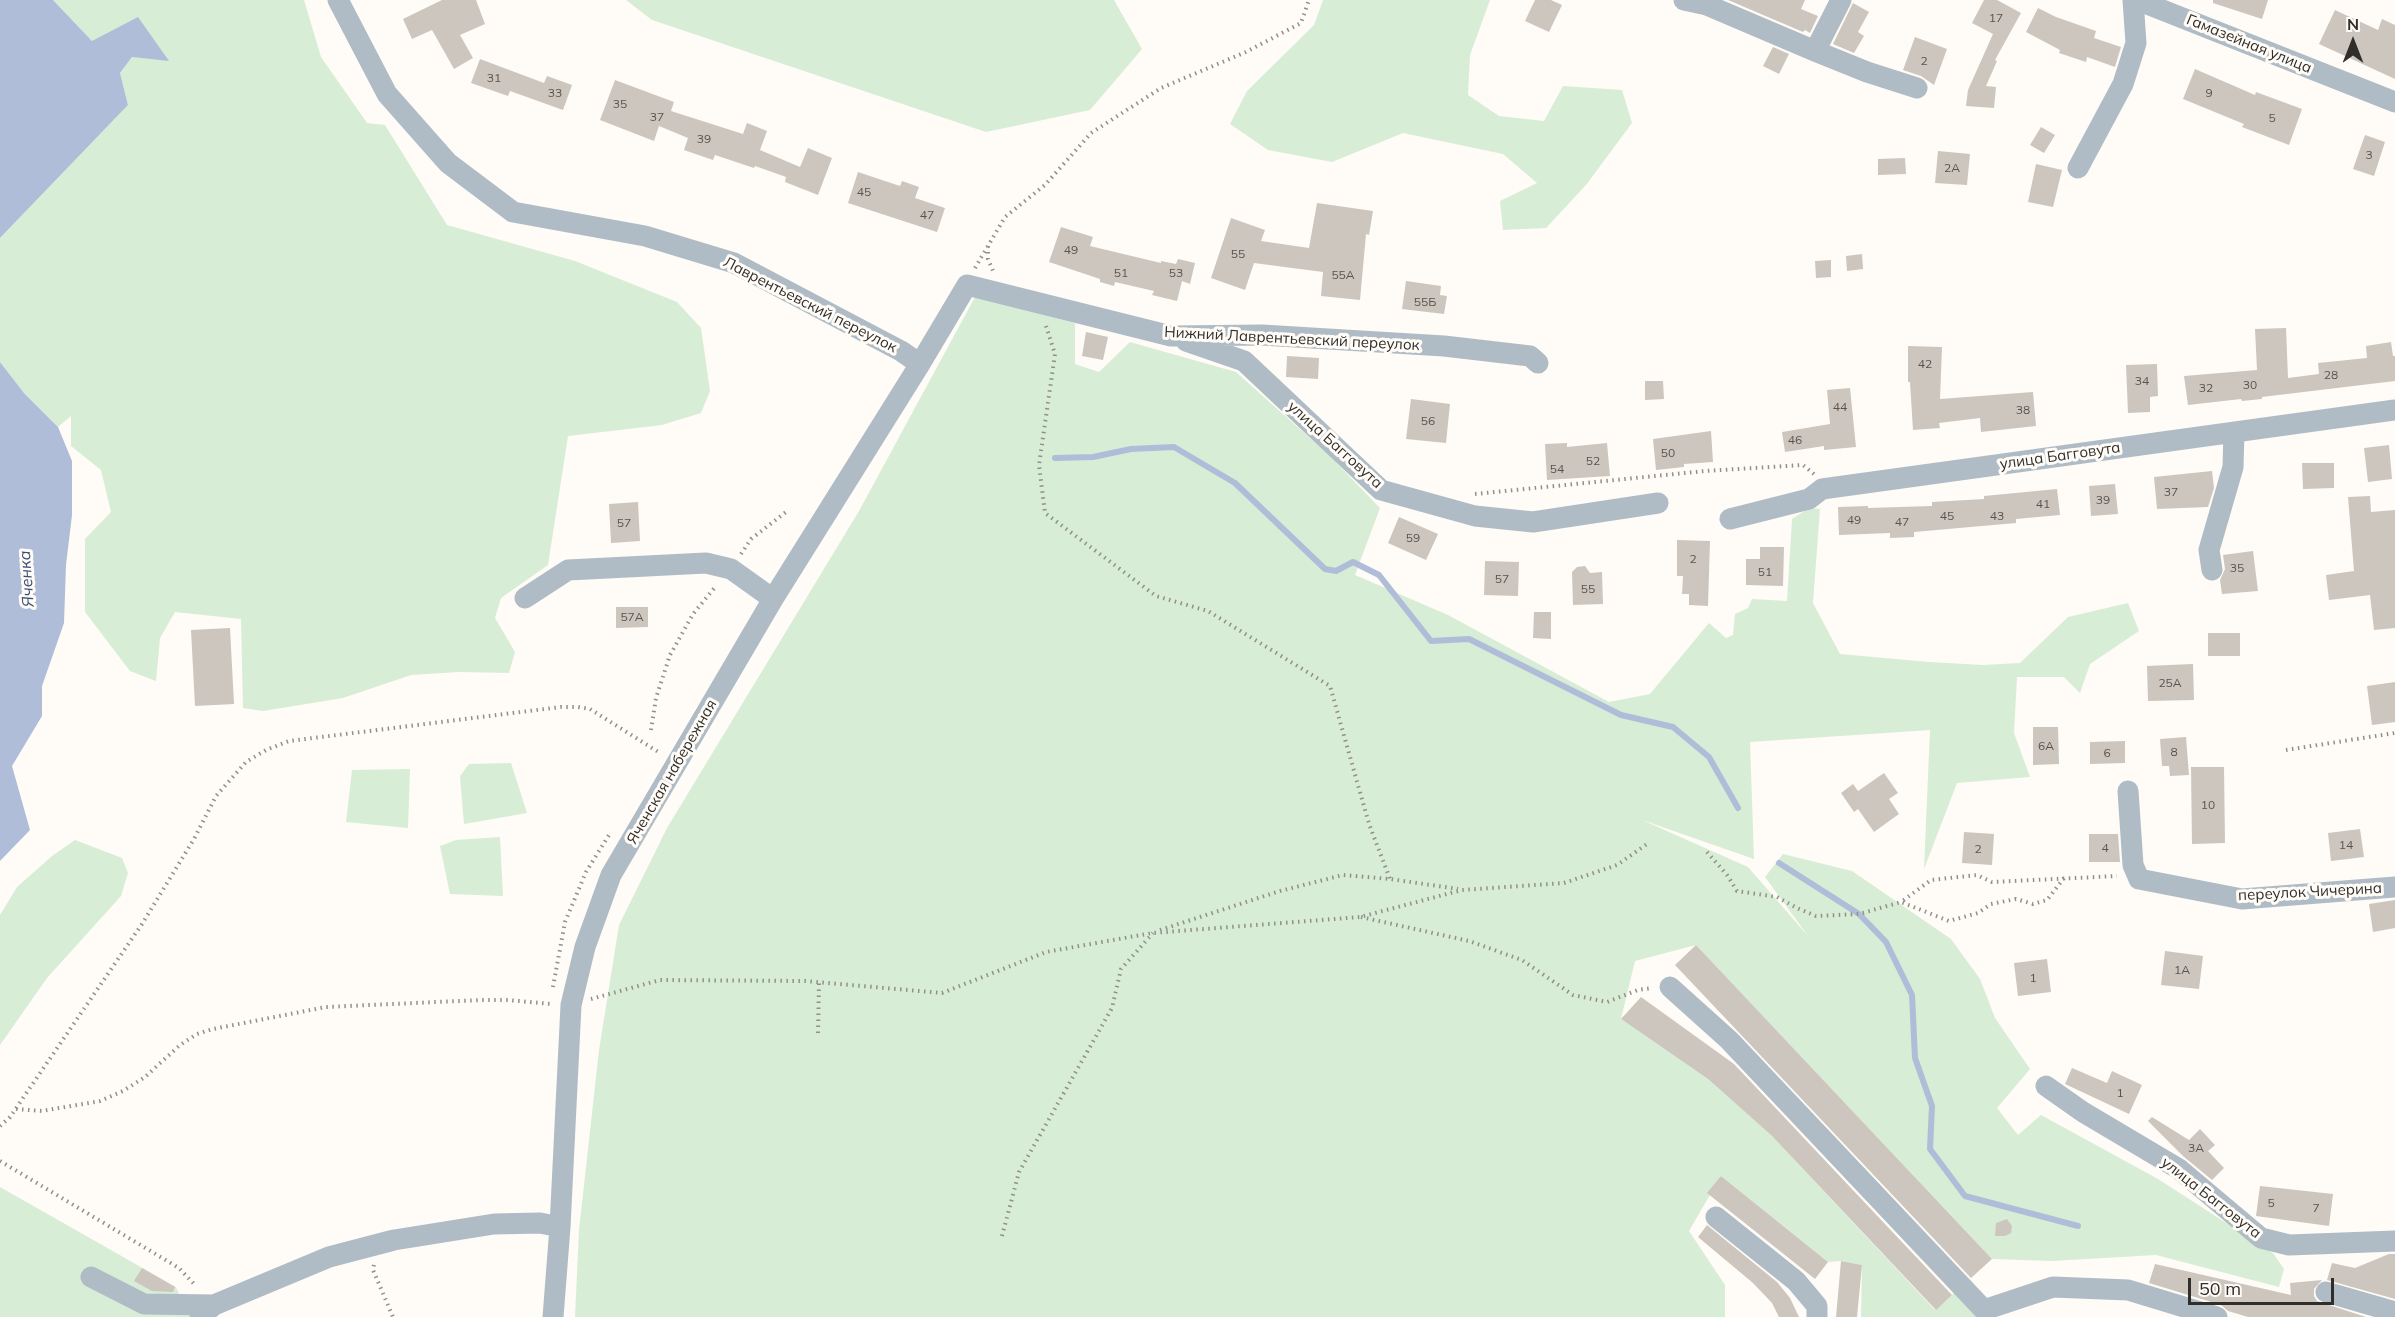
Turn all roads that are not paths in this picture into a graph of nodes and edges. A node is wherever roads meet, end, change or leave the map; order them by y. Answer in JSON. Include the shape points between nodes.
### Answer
{"nodes":[{"id":1,"x":338,"y":0,"type":"edge"},
{"id":2,"x":1684,"y":0,"type":"edge"},
{"id":3,"x":1841,"y":0,"type":"edge"},
{"id":4,"x":2135,"y":0,"type":"edge"},
{"id":5,"x":1815,"y":51,"type":"junction"},
{"id":6,"x":1917,"y":88,"type":"dead end"},
{"id":7,"x":2395,"y":102,"type":"edge"},
{"id":8,"x":2078,"y":168,"type":"dead end"},
{"id":9,"x":967,"y":285,"type":"joint"},
{"id":10,"x":1171,"y":336,"type":"junction"},
{"id":11,"x":1538,"y":363,"type":"dead end"},
{"id":12,"x":920,"y":364,"type":"junction"},
{"id":13,"x":2395,"y":410,"type":"edge"},
{"id":14,"x":2234,"y":432,"type":"junction"},
{"id":15,"x":1658,"y":503,"type":"dead end"},
{"id":16,"x":1731,"y":519,"type":"dead end"},
{"id":17,"x":2212,"y":570,"type":"dead end"},
{"id":18,"x":525,"y":598,"type":"dead end"},
{"id":19,"x":773,"y":599,"type":"junction"},
{"id":20,"x":2128,"y":791,"type":"dead end"},
{"id":21,"x":2395,"y":887,"type":"edge"},
{"id":22,"x":1670,"y":987,"type":"road end"},
{"id":23,"x":2046,"y":1086,"type":"dead end"},
{"id":24,"x":1716,"y":1217,"type":"dead end"},
{"id":25,"x":560,"y":1227,"type":"junction"},
{"id":26,"x":2395,"y":1241,"type":"edge"},
{"id":27,"x":91,"y":1277,"type":"dead end"},
{"id":28,"x":2326,"y":1292,"type":"dead end"},
{"id":29,"x":207,"y":1311,"type":"edge"},
{"id":30,"x":2395,"y":1312,"type":"edge"},
{"id":31,"x":1984,"y":1314,"type":"edge"},
{"id":32,"x":553,"y":1317,"type":"edge"},
{"id":33,"x":1817,"y":1317,"type":"edge"},
{"id":34,"x":2217,"y":1317,"type":"edge"}],
"edges":[{"from":1,"to":12,"type":"street","name":"Лаврентьевский переулок","via":[[387,94],[448,163],[513,212],[645,236],[734,263]]},
{"from":2,"to":5,"type":"street","via":[[1707,5]]},
{"from":3,"to":5,"type":"street"},
{"from":4,"to":7,"type":"street","name":"Гамазейная улица"},
{"from":4,"to":8,"type":"street","via":[[2136,43],[2123,84]]},
{"from":5,"to":6,"type":"street"},
{"from":9,"to":10,"type":"street","name":"Нижний Лаврентьевский переулок"},
{"from":9,"to":12,"type":"street","name":"Яченская набережная"},
{"from":10,"to":11,"type":"street","name":"Нижний Лаврентьевский переулок","via":[[1262,335],[1444,346],[1530,356]]},
{"from":10,"to":15,"type":"street","name":"улица Багговута","via":[[1244,361],[1381,490],[1475,516],[1533,522]]},
{"from":12,"to":19,"type":"street","name":"Яченская набережная"},
{"from":13,"to":14,"type":"street","name":"улица Багговута"},
{"from":14,"to":16,"type":"street","name":"улица Багговута","via":[[1822,489],[1809,499]]},
{"from":14,"to":17,"type":"street","via":[[2233,467],[2210,550]]},
{"from":18,"to":19,"type":"street","via":[[568,570],[706,563],[731,569]]},
{"from":19,"to":25,"type":"street","name":"Яченская набережная","via":[[611,875],[561,1005]]},
{"from":20,"to":21,"type":"street","name":"переулок Чичерина","via":[[2133,865],[2139,879],[2242,899]]},
{"from":22,"to":31,"type":"street","via":[[1729,1040]]},
{"from":23,"to":26,"type":"street","name":"улица Багговута","via":[[2179,1169],[2261,1238],[2289,1245]]},
{"from":24,"to":33,"type":"street","via":[[1796,1281],[1817,1306]]},
{"from":25,"to":29,"type":"street","via":[[540,1223],[494,1224],[394,1240],[329,1257]]},
{"from":25,"to":32,"type":"street","name":"Яченская набережная"},
{"from":27,"to":29,"type":"street","via":[[144,1304]]},
{"from":28,"to":30,"type":"street"},
{"from":31,"to":34,"type":"street","via":[[2053,1287],[2128,1290]]}]}
